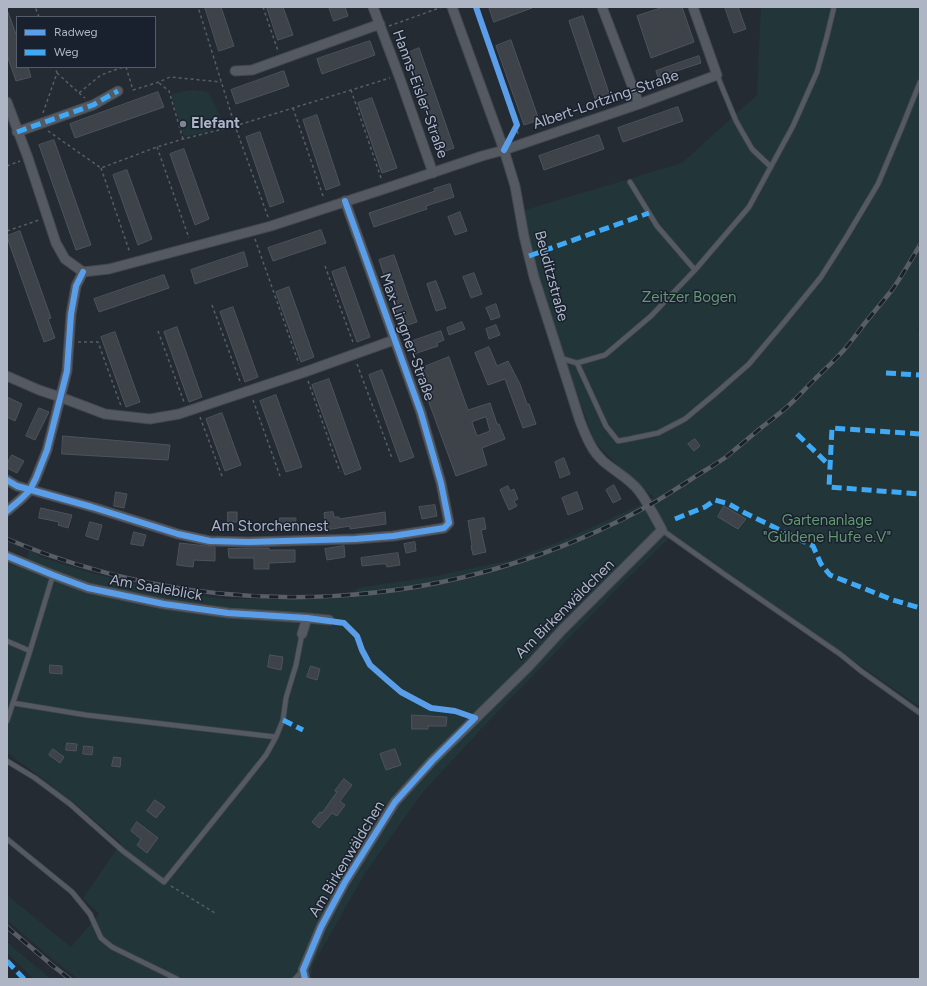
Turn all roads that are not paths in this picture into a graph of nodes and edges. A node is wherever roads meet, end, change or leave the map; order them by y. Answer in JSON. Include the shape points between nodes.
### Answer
{"nodes":[{"id":1,"x":373,"y":7,"type":"edge"},
{"id":2,"x":452,"y":7,"type":"edge"},
{"id":3,"x":602,"y":7,"type":"edge"},
{"id":4,"x":693,"y":7,"type":"edge"},
{"id":5,"x":834,"y":7,"type":"edge"},
{"id":6,"x":381,"y":26,"type":"junction"},
{"id":7,"x":235,"y":71,"type":"dead end"},
{"id":8,"x":717,"y":75,"type":"junction"},
{"id":9,"x":920,"y":82,"type":"edge"},
{"id":10,"x":118,"y":91,"type":"dead end"},
{"id":11,"x":7,"y":102,"type":"edge"},
{"id":12,"x":639,"y":104,"type":"junction"},
{"id":13,"x":18,"y":132,"type":"junction"},
{"id":14,"x":504,"y":150,"type":"junction"},
{"id":15,"x":771,"y":167,"type":"junction"},
{"id":16,"x":433,"y":172,"type":"junction"},
{"id":17,"x":630,"y":182,"type":"dead end"},
{"id":18,"x":345,"y":201,"type":"junction"},
{"id":19,"x":696,"y":270,"type":"junction"},
{"id":20,"x":83,"y":272,"type":"junction"},
{"id":21,"x":394,"y":340,"type":"junction"},
{"id":22,"x":560,"y":358,"type":"junction"},
{"id":23,"x":578,"y":363,"type":"junction"},
{"id":24,"x":7,"y":376,"type":"edge"},
{"id":25,"x":60,"y":397,"type":"junction"},
{"id":26,"x":7,"y":480,"type":"edge"},
{"id":27,"x":441,"y":483,"type":"joint"},
{"id":28,"x":30,"y":490,"type":"junction"},
{"id":29,"x":7,"y":511,"type":"edge"},
{"id":30,"x":662,"y":530,"type":"junction"},
{"id":31,"x":7,"y":556,"type":"edge"},
{"id":32,"x":53,"y":576,"type":"junction"},
{"id":33,"x":307,"y":618,"type":"junction"},
{"id":34,"x":329,"y":620,"type":"road end"},
{"id":35,"x":302,"y":634,"type":"joint"},
{"id":36,"x":7,"y":641,"type":"edge"},
{"id":37,"x":30,"y":651,"type":"junction"},
{"id":38,"x":13,"y":702,"type":"junction"},
{"id":39,"x":920,"y":713,"type":"edge"},
{"id":40,"x":7,"y":721,"type":"edge"},
{"id":41,"x":276,"y":737,"type":"junction"},
{"id":42,"x":7,"y":761,"type":"edge"},
{"id":43,"x":7,"y":840,"type":"edge"},
{"id":44,"x":304,"y":974,"type":"edge"},
{"id":45,"x":177,"y":979,"type":"edge"},
{"id":46,"x":295,"y":979,"type":"edge"}],
"edges":[{"from":1,"to":6,"type":"street","name":"Hanns-Eisler-Straße"},
{"from":2,"to":14,"type":"street","name":"Beuditzstraße"},
{"from":3,"to":12,"type":"street"},
{"from":4,"to":8,"type":"street"},
{"from":5,"to":15,"type":"lane","via":[[817,72]]},
{"from":6,"to":7,"type":"street","name":"Hanns-Eisler-Straße","via":[[252,70]]},
{"from":6,"to":16,"type":"street","name":"Hanns-Eisler-Straße"},
{"from":8,"to":12,"type":"street","name":"Albert-Lortzing-Straße"},
{"from":8,"to":15,"type":"lane","via":[[736,121],[752,149]]},
{"from":9,"to":23,"type":"lane","via":[[878,184],[821,277],[748,364],[715,394],[684,419],[658,432],[618,441],[606,426]]},
{"from":10,"to":13,"type":"street","via":[[93,105]]},
{"from":11,"to":13,"type":"street"},
{"from":12,"to":14,"type":"street","name":"Albert-Lortzing-Straße"},
{"from":13,"to":20,"type":"street","via":[[56,243],[65,259]]},
{"from":14,"to":16,"type":"street"},
{"from":14,"to":22,"type":"street","name":"Beuditzstraße","via":[[515,186],[534,277]]},
{"from":15,"to":19,"type":"lane","via":[[749,207]]},
{"from":16,"to":18,"type":"street"},
{"from":17,"to":19,"type":"lane","via":[[657,226]]},
{"from":18,"to":20,"type":"street","via":[[270,226],[109,269]]},
{"from":18,"to":21,"type":"street","name":"Max-Lingner-Straße"},
{"from":19,"to":23,"type":"lane","via":[[651,316],[605,354]]},
{"from":20,"to":25,"type":"street","via":[[76,286],[72,307],[67,372]]},
{"from":21,"to":25,"type":"street","name":"Max-Lingner-Straße","via":[[179,414],[150,419],[105,414]]},
{"from":21,"to":27,"type":"street","name":"Max-Lingner-Straße","via":[[421,413]]},
{"from":22,"to":23,"type":"lane"},
{"from":22,"to":30,"type":"street","name":"Beuditzstraße","via":[[589,443],[602,460],[638,490]]},
{"from":24,"to":25,"type":"street","name":"Max-Lingner-Straße"},
{"from":25,"to":28,"type":"street","via":[[47,450]]},
{"from":26,"to":28,"type":"street","name":"Am Storchennest"},
{"from":27,"to":28,"type":"street","name":"Am Storchennest","via":[[450,523],[444,528],[355,539],[249,542],[210,541],[178,534]]},
{"from":28,"to":29,"type":"street"},
{"from":30,"to":39,"type":"lane"},
{"from":30,"to":44,"type":"street","name":"Am Birkenwäldchen","via":[[432,761],[396,802],[345,882],[321,927]]},
{"from":31,"to":32,"type":"street","name":"Am Saaleblick"},
{"from":32,"to":33,"type":"street","name":"Am Saaleblick","via":[[88,588],[164,604],[228,613]]},
{"from":32,"to":37,"type":"lane"},
{"from":33,"to":34,"type":"street","name":"Am Saaleblick"},
{"from":33,"to":35,"type":"street"},
{"from":35,"to":41,"type":"lane","via":[[283,720]]},
{"from":36,"to":37,"type":"lane"},
{"from":37,"to":38,"type":"lane"},
{"from":38,"to":40,"type":"lane"},
{"from":38,"to":41,"type":"lane","via":[[86,715]]},
{"from":41,"to":42,"type":"lane","via":[[243,784],[164,882],[123,851],[70,804]]},
{"from":43,"to":45,"type":"lane","via":[[72,892],[90,914],[102,938],[112,947]]},
{"from":44,"to":46,"type":"lane","name":"Am Birkenwäldchen"}]}
